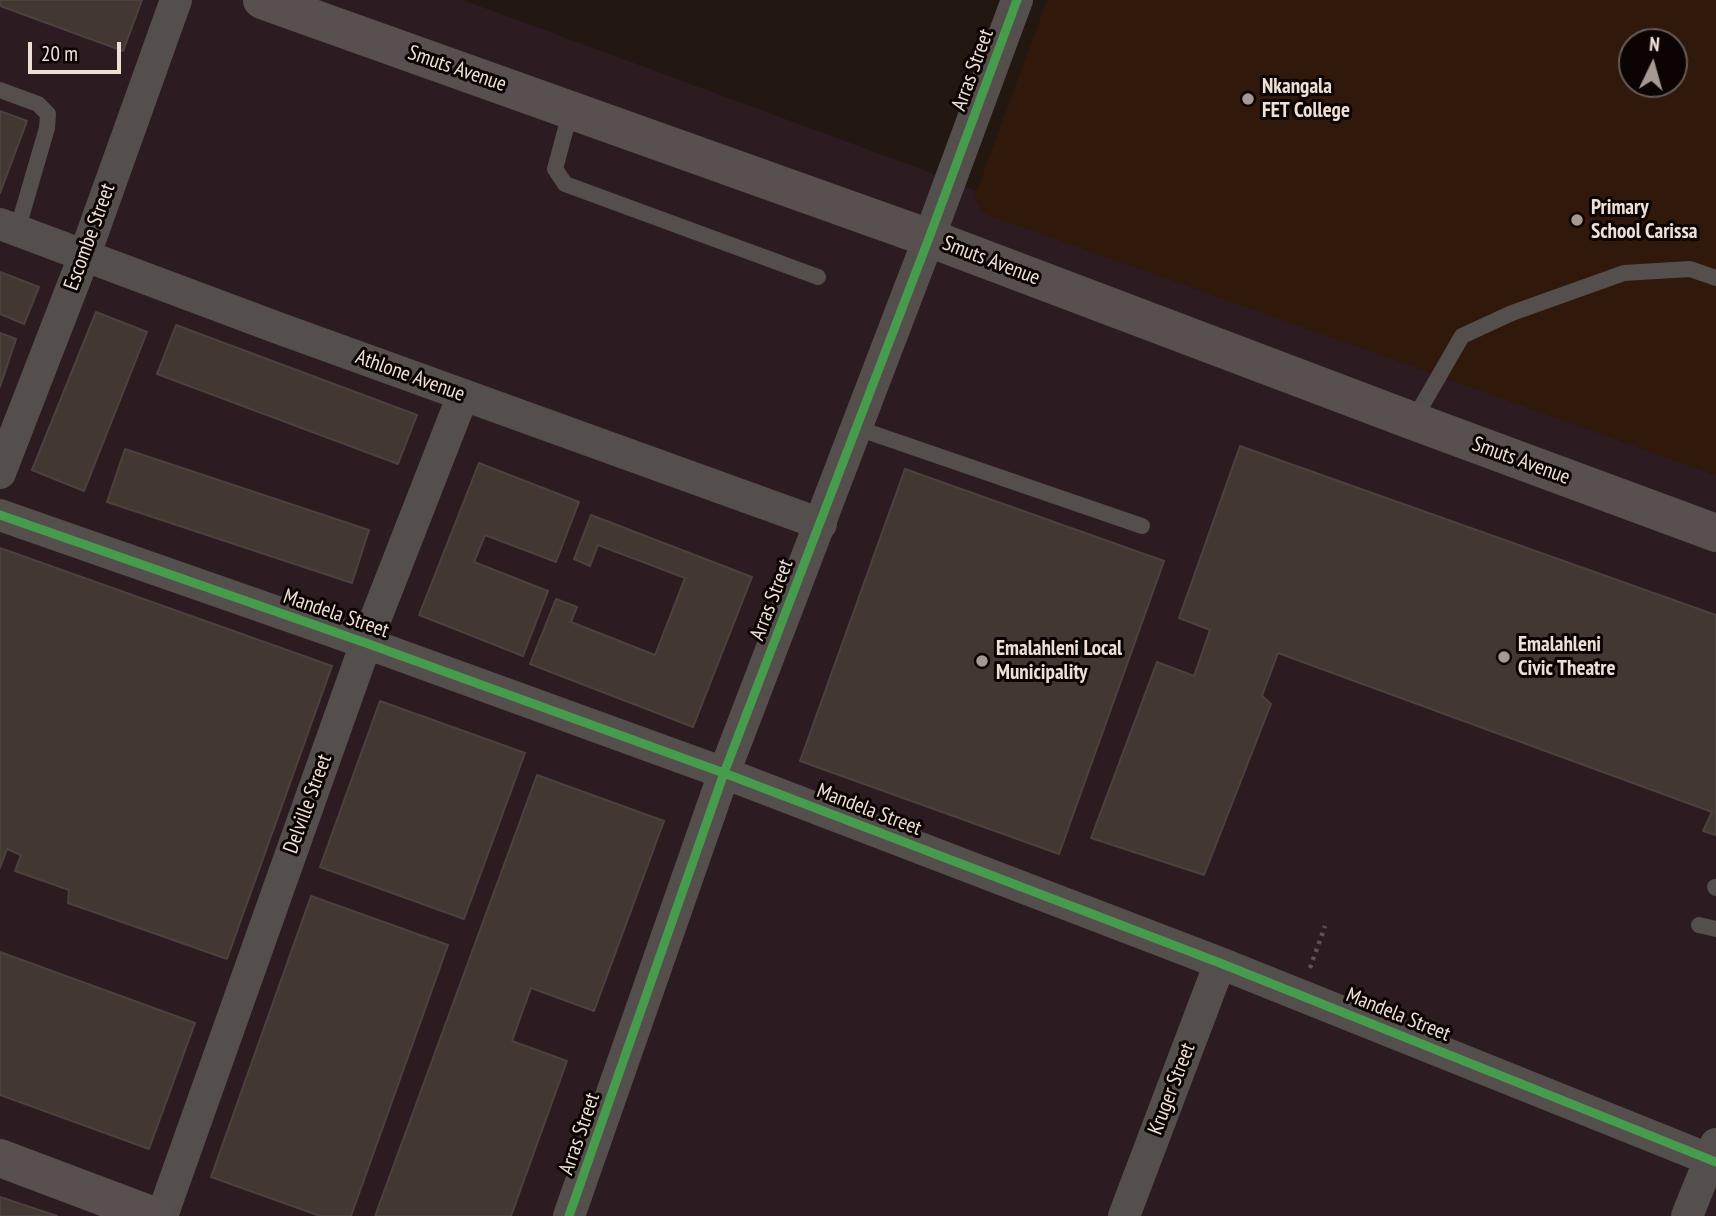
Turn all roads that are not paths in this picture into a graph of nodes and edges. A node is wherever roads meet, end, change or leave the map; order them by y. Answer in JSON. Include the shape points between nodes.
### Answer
{"nodes":[{"id":1,"x":176,"y":0,"type":"edge"},
{"id":2,"x":262,"y":0,"type":"edge"},
{"id":3,"x":1017,"y":0,"type":"edge"},
{"id":4,"x":0,"y":90,"type":"edge"},
{"id":5,"x":571,"y":109,"type":"junction"},
{"id":6,"x":9,"y":227,"type":"edge"},
{"id":7,"x":929,"y":238,"type":"junction"},
{"id":8,"x":85,"y":254,"type":"junction"},
{"id":9,"x":818,"y":277,"type":"dead end"},
{"id":10,"x":1716,"y":278,"type":"edge"},
{"id":11,"x":463,"y":395,"type":"junction"},
{"id":12,"x":1413,"y":421,"type":"junction"},
{"id":13,"x":857,"y":428,"type":"junction"},
{"id":14,"x":0,"y":473,"type":"edge"},
{"id":15,"x":0,"y":515,"type":"edge"},
{"id":16,"x":821,"y":524,"type":"junction"},
{"id":17,"x":1142,"y":526,"type":"dead end"},
{"id":18,"x":1716,"y":533,"type":"edge"},
{"id":19,"x":366,"y":643,"type":"junction"},
{"id":20,"x":724,"y":773,"type":"junction"},
{"id":21,"x":1699,"y":925,"type":"dead end"},
{"id":22,"x":1716,"y":929,"type":"edge"},
{"id":23,"x":1220,"y":963,"type":"junction"},
{"id":24,"x":1714,"y":1155,"type":"edge"},
{"id":25,"x":0,"y":1157,"type":"edge"},
{"id":26,"x":154,"y":1216,"type":"edge"},
{"id":27,"x":162,"y":1216,"type":"edge"},
{"id":28,"x":569,"y":1216,"type":"edge"},
{"id":29,"x":1124,"y":1216,"type":"edge"},
{"id":30,"x":1687,"y":1216,"type":"edge"}],
"edges":[{"from":1,"to":8,"type":"street","name":"Escombe Street"},
{"from":2,"to":5,"type":"main road","name":"Smuts Avenue"},
{"from":3,"to":7,"type":"street","name":"Arras Street"},
{"from":4,"to":6,"type":"lane","via":[[38,104],[48,114],[47,128]]},
{"from":5,"to":7,"type":"main road","name":"Smuts Avenue"},
{"from":5,"to":9,"type":"lane","via":[[555,169],[565,184]]},
{"from":6,"to":8,"type":"street","name":"Athlone Avenue"},
{"from":7,"to":12,"type":"main road","name":"Smuts Avenue"},
{"from":7,"to":13,"type":"street","name":"Arras Street"},
{"from":8,"to":11,"type":"street","name":"Athlone Avenue"},
{"from":8,"to":14,"type":"street","name":"Escombe Street"},
{"from":10,"to":12,"type":"lane","via":[[1690,269],[1624,273],[1462,336]]},
{"from":11,"to":16,"type":"street","name":"Athlone Avenue"},
{"from":11,"to":19,"type":"street","name":"Delville Street"},
{"from":12,"to":18,"type":"main road","name":"Smuts Avenue"},
{"from":13,"to":16,"type":"street","name":"Arras Street"},
{"from":13,"to":17,"type":"lane"},
{"from":15,"to":19,"type":"street","name":"Mandela Street"},
{"from":16,"to":20,"type":"street","name":"Arras Street"},
{"from":19,"to":20,"type":"street","name":"Mandela Street"},
{"from":19,"to":27,"type":"street","name":"Delville Street"},
{"from":20,"to":23,"type":"street","name":"Mandela Street"},
{"from":20,"to":28,"type":"street","name":"Arras Street"},
{"from":21,"to":22,"type":"lane"},
{"from":23,"to":24,"type":"street","name":"Mandela Street"},
{"from":23,"to":29,"type":"street","name":"Kruger Street"},
{"from":24,"to":30,"type":"street"},
{"from":25,"to":26,"type":"main road"}]}
